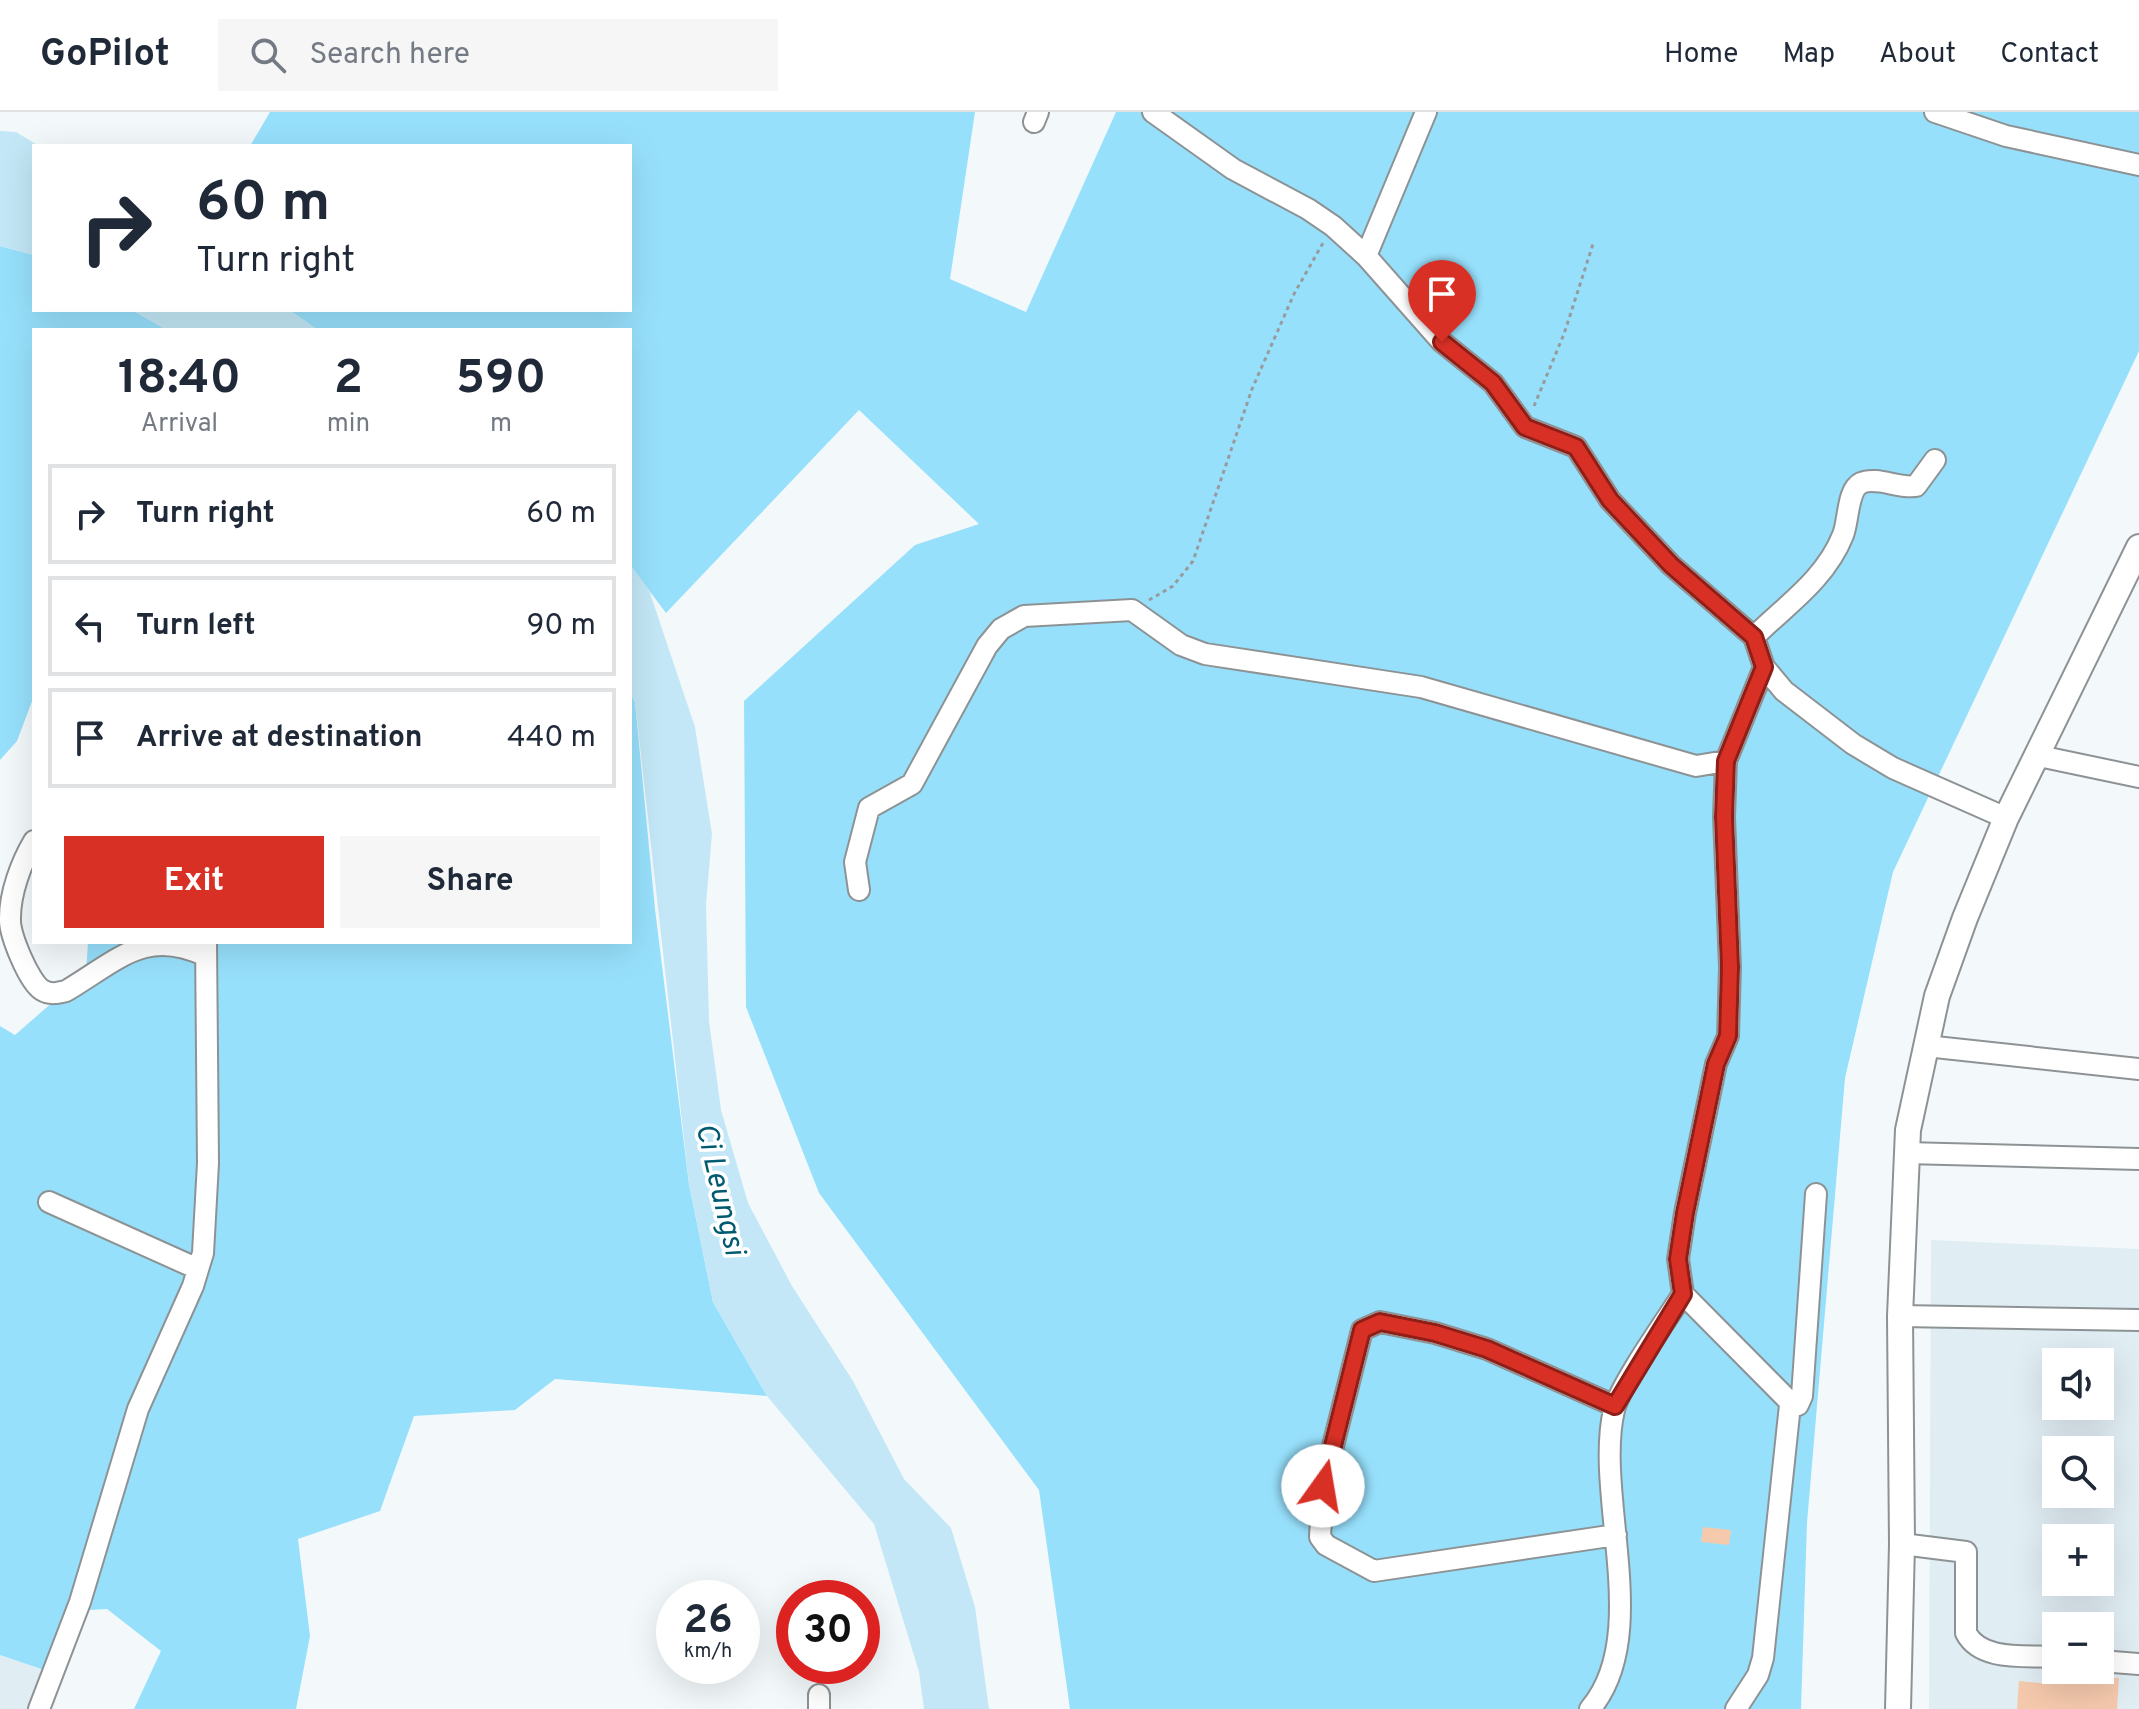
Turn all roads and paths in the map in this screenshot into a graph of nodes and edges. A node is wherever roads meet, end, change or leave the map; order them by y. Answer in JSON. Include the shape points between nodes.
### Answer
{"nodes":[{"id":1,"x":1153,"y":112,"type":"edge"},
{"id":2,"x":1426,"y":112,"type":"edge"},
{"id":3,"x":1935,"y":112,"type":"edge"},
{"id":4,"x":2139,"y":165,"type":"edge"},
{"id":5,"x":1333,"y":226,"type":"junction"},
{"id":6,"x":1594,"y":241,"type":"dead end"},
{"id":7,"x":1366,"y":256,"type":"junction"},
{"id":8,"x":1525,"y":427,"type":"junction"},
{"id":9,"x":1935,"y":460,"type":"dead end"},
{"id":10,"x":2139,"y":547,"type":"edge"},
{"id":11,"x":1132,"y":610,"type":"junction"},
{"id":12,"x":1754,"y":637,"type":"junction"},
{"id":13,"x":1764,"y":667,"type":"junction"},
{"id":14,"x":2039,"y":756,"type":"junction"},
{"id":15,"x":1726,"y":761,"type":"junction"},
{"id":16,"x":2139,"y":777,"type":"edge"},
{"id":17,"x":2006,"y":818,"type":"junction"},
{"id":18,"x":32,"y":846,"type":"edge"},
{"id":19,"x":859,"y":890,"type":"dead end"},
{"id":20,"x":152,"y":944,"type":"edge"},
{"id":21,"x":180,"y":944,"type":"edge"},
{"id":22,"x":206,"y":949,"type":"edge"},
{"id":23,"x":1926,"y":1046,"type":"junction"},
{"id":24,"x":2139,"y":1069,"type":"edge"},
{"id":25,"x":1906,"y":1153,"type":"junction"},
{"id":26,"x":2139,"y":1159,"type":"edge"},
{"id":27,"x":1816,"y":1194,"type":"dead end"},
{"id":28,"x":49,"y":1202,"type":"dead end"},
{"id":29,"x":198,"y":1269,"type":"junction"},
{"id":30,"x":1683,"y":1294,"type":"junction"},
{"id":31,"x":1900,"y":1316,"type":"junction"},
{"id":32,"x":2139,"y":1320,"type":"edge"},
{"id":33,"x":1790,"y":1405,"type":"junction"},
{"id":34,"x":1615,"y":1406,"type":"junction"},
{"id":35,"x":1616,"y":1535,"type":"junction"},
{"id":36,"x":1902,"y":1544,"type":"junction"},
{"id":37,"x":2042,"y":1656,"type":"edge"},
{"id":38,"x":2114,"y":1662,"type":"edge"},
{"id":39,"x":2139,"y":1664,"type":"edge"},
{"id":40,"x":39,"y":1709,"type":"edge"},
{"id":41,"x":1590,"y":1709,"type":"edge"},
{"id":42,"x":1736,"y":1709,"type":"edge"},
{"id":43,"x":1898,"y":1709,"type":"edge"}],
"edges":[{"from":1,"to":5,"type":"street","via":[[1233,169]]},
{"from":2,"to":7,"type":"street"},
{"from":3,"to":4,"type":"street","via":[[2006,136]]},
{"from":5,"to":7,"type":"street"},
{"from":5,"to":11,"type":"path","via":[[1294,294],[1252,389],[1187,572]]},
{"from":6,"to":8,"type":"path","via":[[1564,334]]},
{"from":7,"to":8,"type":"street","via":[[1442,342],[1493,383]]},
{"from":8,"to":12,"type":"street","via":[[1576,447],[1610,500],[1671,565]]},
{"from":9,"to":12,"type":"street","via":[[1916,486],[1858,484],[1843,535],[1825,566],[1799,599]]},
{"from":10,"to":14,"type":"main road"},
{"from":11,"to":15,"type":"street","via":[[1181,645],[1205,654],[1421,687],[1696,766]]},
{"from":11,"to":19,"type":"street","via":[[1024,616],[1001,629],[912,784],[869,808],[855,862]]},
{"from":12,"to":13,"type":"street"},
{"from":13,"to":15,"type":"street"},
{"from":13,"to":17,"type":"street","via":[[1784,691],[1853,744],[1893,768]]},
{"from":14,"to":16,"type":"street"},
{"from":14,"to":17,"type":"main road"},
{"from":15,"to":30,"type":"street","via":[[1728,1036],[1716,1064],[1685,1213],[1678,1259]]},
{"from":17,"to":23,"type":"main road","via":[[1949,959]]},
{"from":18,"to":20,"type":"street","via":[[9,920],[42,990],[66,991]]},
{"from":21,"to":22,"type":"street"},
{"from":22,"to":29,"type":"street","via":[[207,1234]]},
{"from":23,"to":24,"type":"street"},
{"from":23,"to":25,"type":"main road"},
{"from":25,"to":26,"type":"street"},
{"from":25,"to":31,"type":"main road"},
{"from":27,"to":33,"type":"street","via":[[1802,1396],[1798,1405]]},
{"from":28,"to":29,"type":"street"},
{"from":29,"to":40,"type":"street","via":[[138,1409],[80,1602]]},
{"from":30,"to":33,"type":"street"},
{"from":30,"to":34,"type":"street"},
{"from":31,"to":32,"type":"street"},
{"from":31,"to":36,"type":"main road"},
{"from":33,"to":42,"type":"street","via":[[1763,1658]]},
{"from":34,"to":35,"type":"street","via":[[1610,1439]]},
{"from":34,"to":35,"type":"street","via":[[1487,1349],[1380,1322],[1362,1330],[1358,1339],[1323,1486],[1320,1537],[1374,1571]]},
{"from":35,"to":41,"type":"street","via":[[1619,1632],[1610,1669]]},
{"from":36,"to":37,"type":"street","via":[[1966,1552],[1966,1633],[1972,1643],[1991,1653]]},
{"from":36,"to":43,"type":"main road"},
{"from":38,"to":39,"type":"street"}]}
